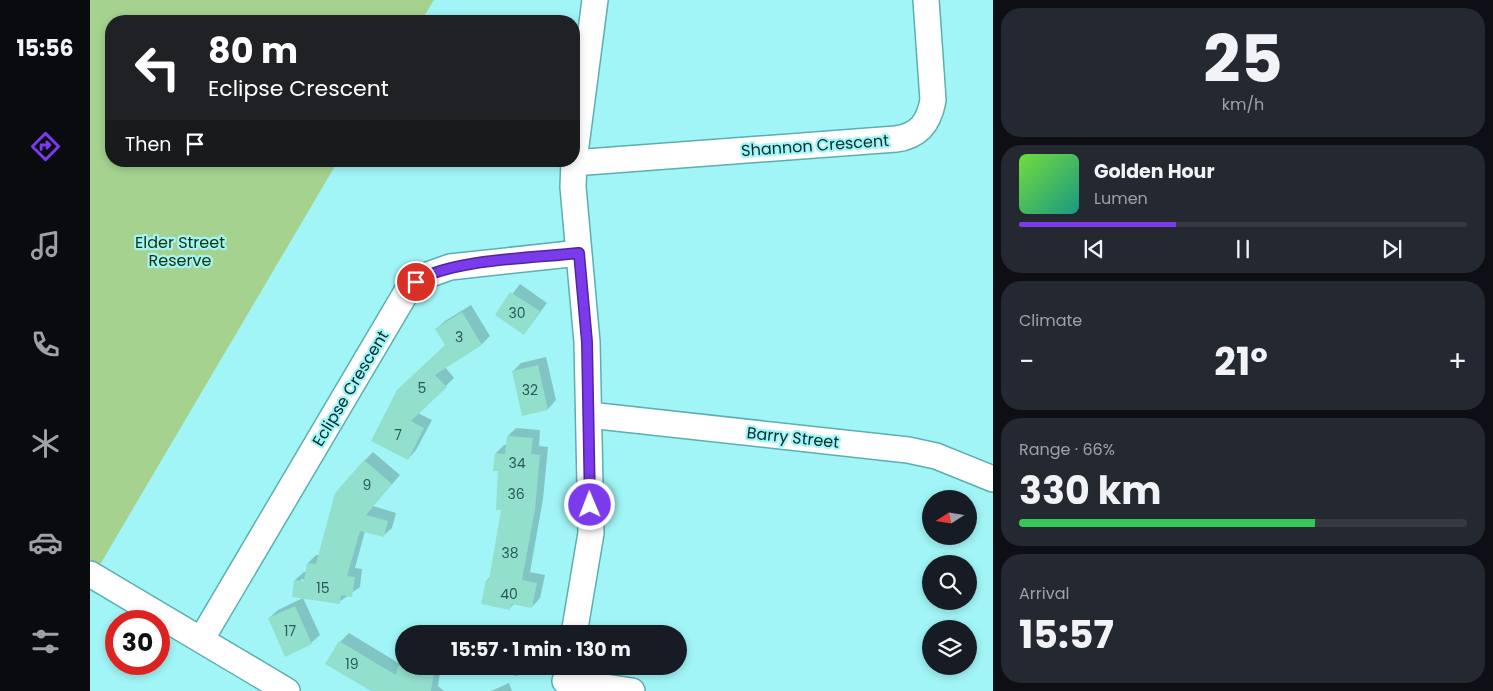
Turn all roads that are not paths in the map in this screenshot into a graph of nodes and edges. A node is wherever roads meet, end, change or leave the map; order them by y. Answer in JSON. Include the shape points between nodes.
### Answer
{"nodes":[{"id":1,"x":595,"y":0,"type":"edge"},
{"id":2,"x":926,"y":0,"type":"edge"},
{"id":3,"x":580,"y":116,"type":"edge"},
{"id":4,"x":580,"y":162,"type":"edge"},
{"id":5,"x":574,"y":167,"type":"edge"},
{"id":6,"x":579,"y":253,"type":"junction"},
{"id":7,"x":589,"y":415,"type":"junction"},
{"id":8,"x":993,"y":479,"type":"edge"},
{"id":9,"x":90,"y":574,"type":"edge"},
{"id":10,"x":576,"y":625,"type":"edge"},
{"id":11,"x":201,"y":640,"type":"junction"},
{"id":12,"x":566,"y":680,"type":"edge"},
{"id":13,"x":288,"y":691,"type":"edge"},
{"id":14,"x":632,"y":691,"type":"edge"}],
"edges":[{"from":1,"to":3,"type":"street"},
{"from":2,"to":4,"type":"street","name":"Shannon Crescent","via":[[934,100],[926,125],[916,134],[896,140]]},
{"from":5,"to":6,"type":"street"},
{"from":6,"to":7,"type":"street","via":[[586,323]]},
{"from":6,"to":11,"type":"street","name":"Eclipse Crescent","via":[[450,267],[425,276],[407,291]]},
{"from":7,"to":8,"type":"street","name":"Barry Street","via":[[908,450],[936,456]]},
{"from":7,"to":10,"type":"street","via":[[590,549]]},
{"from":9,"to":11,"type":"street"},
{"from":11,"to":13,"type":"street"},
{"from":12,"to":14,"type":"street"}]}
